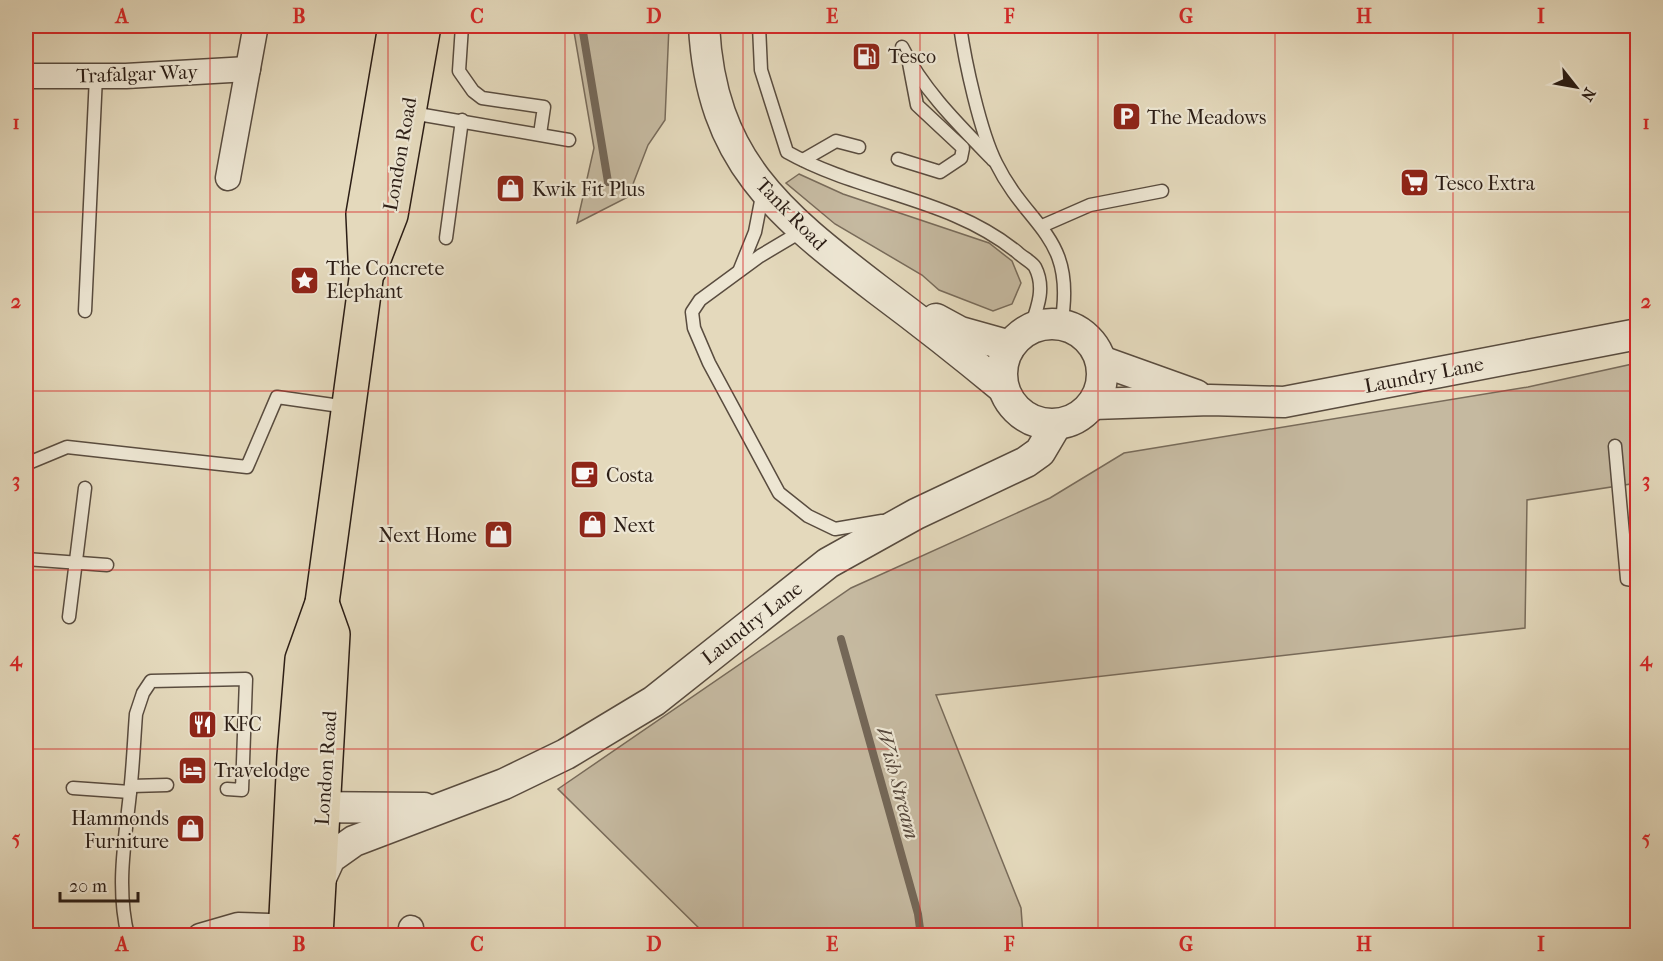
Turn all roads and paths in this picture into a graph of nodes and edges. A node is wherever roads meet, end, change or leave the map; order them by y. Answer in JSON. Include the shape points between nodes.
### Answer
{"nodes":[{"id":1,"x":395,"y":26,"type":"edge"},
{"id":2,"x":424,"y":26,"type":"edge"},
{"id":3,"x":462,"y":26,"type":"edge"},
{"id":4,"x":704,"y":26,"type":"edge"},
{"id":5,"x":759,"y":26,"type":"edge"},
{"id":6,"x":960,"y":26,"type":"edge"},
{"id":7,"x":255,"y":30,"type":"dead end"},
{"id":8,"x":902,"y":47,"type":"dead end"},
{"id":9,"x":909,"y":63,"type":"junction"},
{"id":10,"x":248,"y":69,"type":"junction"},
{"id":11,"x":26,"y":76,"type":"edge"},
{"id":12,"x":96,"y":76,"type":"junction"},
{"id":13,"x":407,"y":112,"type":"junction"},
{"id":14,"x":462,"y":120,"type":"junction"},
{"id":15,"x":540,"y":134,"type":"junction"},
{"id":16,"x":569,"y":140,"type":"dead end"},
{"id":17,"x":859,"y":147,"type":"dead end"},
{"id":18,"x":898,"y":159,"type":"dead end"},
{"id":19,"x":803,"y":160,"type":"junction"},
{"id":20,"x":996,"y":162,"type":"junction"},
{"id":21,"x":228,"y":178,"type":"dead end"},
{"id":22,"x":763,"y":190,"type":"junction"},
{"id":23,"x":1162,"y":191,"type":"dead end"},
{"id":24,"x":1042,"y":226,"type":"junction"},
{"id":25,"x":802,"y":231,"type":"junction"},
{"id":26,"x":446,"y":238,"type":"dead end"},
{"id":27,"x":740,"y":270,"type":"junction"},
{"id":28,"x":366,"y":279,"type":"junction"},
{"id":29,"x":870,"y":284,"type":"junction"},
{"id":30,"x":85,"y":311,"type":"dead end"},
{"id":31,"x":1061,"y":325,"type":"junction"},
{"id":32,"x":1638,"y":334,"type":"edge"},
{"id":33,"x":1020,"y":338,"type":"junction"},
{"id":34,"x":1101,"y":361,"type":"junction"},
{"id":35,"x":1004,"y":388,"type":"junction"},
{"id":36,"x":1210,"y":400,"type":"junction"},
{"id":37,"x":1093,"y":404,"type":"junction"},
{"id":38,"x":347,"y":407,"type":"junction"},
{"id":39,"x":1056,"y":425,"type":"junction"},
{"id":40,"x":1615,"y":446,"type":"dead end"},
{"id":41,"x":26,"y":464,"type":"edge"},
{"id":42,"x":85,"y":488,"type":"dead end"},
{"id":43,"x":916,"y":514,"type":"junction"},
{"id":44,"x":26,"y":559,"type":"edge"},
{"id":45,"x":78,"y":562,"type":"junction"},
{"id":46,"x":106,"y":565,"type":"dead end"},
{"id":47,"x":1638,"y":581,"type":"edge"},
{"id":48,"x":69,"y":617,"type":"dead end"},
{"id":49,"x":167,"y":785,"type":"dead end"},
{"id":50,"x":73,"y":788,"type":"dead end"},
{"id":51,"x":130,"y":789,"type":"junction"},
{"id":52,"x":227,"y":789,"type":"dead end"},
{"id":53,"x":308,"y":807,"type":"junction"},
{"id":54,"x":436,"y":809,"type":"junction"},
{"id":55,"x":320,"y":880,"type":"junction"},
{"id":56,"x":301,"y":931,"type":"edge"},
{"id":57,"x":128,"y":936,"type":"edge"},
{"id":58,"x":200,"y":936,"type":"edge"}],
"edges":[{"from":1,"to":28,"type":"main road","name":"London Road","via":[[363,214]]},
{"from":2,"to":13,"type":"main road","name":"London Road"},
{"from":3,"to":15,"type":"lane","via":[[459,72],[482,98],[544,107]]},
{"from":4,"to":22,"type":"street","name":"Tank Road","via":[[714,99],[737,150]]},
{"from":5,"to":19,"type":"lane","via":[[761,70],[777,123],[787,152]]},
{"from":6,"to":20,"type":"lane"},
{"from":7,"to":10,"type":"street"},
{"from":8,"to":9,"type":"lane"},
{"from":9,"to":18,"type":"lane","via":[[917,105],[963,148],[961,158],[940,172]]},
{"from":9,"to":20,"type":"lane","via":[[953,119]]},
{"from":10,"to":12,"type":"street","name":"Trafalgar Way"},
{"from":10,"to":21,"type":"street"},
{"from":11,"to":12,"type":"street","name":"Trafalgar Way"},
{"from":12,"to":30,"type":"lane"},
{"from":13,"to":14,"type":"lane"},
{"from":13,"to":28,"type":"main road","name":"London Road","via":[[391,215]]},
{"from":14,"to":15,"type":"lane"},
{"from":14,"to":26,"type":"lane"},
{"from":15,"to":16,"type":"lane"},
{"from":17,"to":19,"type":"lane","via":[[836,141]]},
{"from":19,"to":33,"type":"lane","via":[[820,170],[945,209],[995,235],[1034,266],[1041,299]]},
{"from":20,"to":24,"type":"lane","via":[[1024,207]]},
{"from":22,"to":25,"type":"street","name":"Tank Road"},
{"from":22,"to":27,"type":"lane","via":[[755,232]]},
{"from":23,"to":24,"type":"lane","via":[[1090,205]]},
{"from":24,"to":31,"type":"lane","via":[[1063,265],[1065,302]]},
{"from":25,"to":27,"type":"lane"},
{"from":25,"to":29,"type":"street","name":"Tank Road"},
{"from":27,"to":43,"type":"lane","via":[[700,300],[692,312],[694,328],[779,494],[808,516],[835,529]]},
{"from":28,"to":38,"type":"main road","name":"London Road"},
{"from":29,"to":33,"type":"street","name":"Tank Road","via":[[960,332]]},
{"from":29,"to":35,"type":"street","name":"Tank Road"},
{"from":31,"to":33,"type":"street","via":[[1045,324]]},
{"from":31,"to":34,"type":"street","via":[[1087,337]]},
{"from":32,"to":36,"type":"street","name":"Laundry Lane","via":[[1284,402]]},
{"from":33,"to":35,"type":"street","via":[[1002,373]]},
{"from":34,"to":36,"type":"street","name":"Laundry Lane"},
{"from":34,"to":37,"type":"street","via":[[1102,384]]},
{"from":35,"to":39,"type":"street","via":[[1011,404],[1023,416]]},
{"from":36,"to":37,"type":"street","name":"Laundry Lane"},
{"from":37,"to":39,"type":"street","via":[[1083,415]]},
{"from":38,"to":41,"type":"lane","via":[[277,397],[247,467],[67,447]]},
{"from":38,"to":53,"type":"main road","name":"London Road","via":[[322,603],[302,659]]},
{"from":39,"to":43,"type":"street","name":"Laundry Lane","via":[[1040,452],[1026,462]]},
{"from":40,"to":47,"type":"lane","via":[[1627,579]]},
{"from":42,"to":45,"type":"lane"},
{"from":43,"to":54,"type":"street","name":"Laundry Lane","via":[[828,563],[654,701],[566,754],[504,784]]},
{"from":44,"to":45,"type":"lane"},
{"from":45,"to":46,"type":"lane"},
{"from":45,"to":48,"type":"lane"},
{"from":49,"to":51,"type":"lane"},
{"from":50,"to":51,"type":"lane"},
{"from":51,"to":52,"type":"lane","via":[[136,714],[151,681],[246,679],[242,790]]},
{"from":51,"to":57,"type":"lane","via":[[121,886]]},
{"from":53,"to":54,"type":"street","name":"Laundry Lane"},
{"from":53,"to":55,"type":"main road","name":"London Road"},
{"from":53,"to":56,"type":"main road","name":"London Road"},
{"from":54,"to":55,"type":"street","name":"Laundry Lane","via":[[354,841],[330,858]]},
{"from":55,"to":56,"type":"main road","name":"London Road"},
{"from":56,"to":58,"type":"street","via":[[238,925]]}]}
